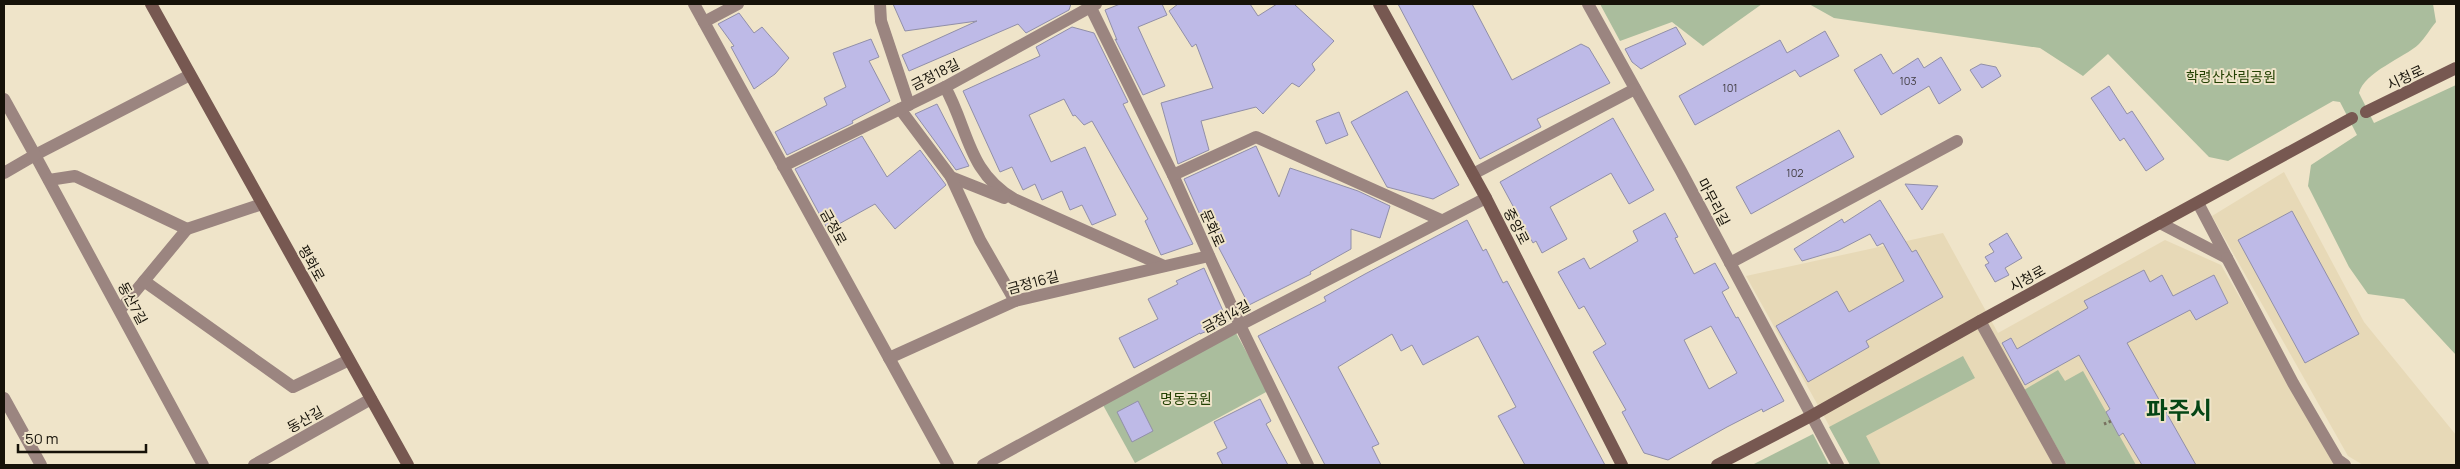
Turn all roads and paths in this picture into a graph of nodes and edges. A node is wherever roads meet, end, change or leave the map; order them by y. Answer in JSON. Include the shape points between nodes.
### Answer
{"nodes":[{"id":1,"x":151,"y":4,"type":"edge"},
{"id":2,"x":694,"y":4,"type":"edge"},
{"id":3,"x":738,"y":4,"type":"edge"},
{"id":4,"x":880,"y":4,"type":"edge"},
{"id":5,"x":1379,"y":4,"type":"edge"},
{"id":6,"x":1588,"y":4,"type":"edge"},
{"id":7,"x":1092,"y":5,"type":"edge"},
{"id":8,"x":704,"y":22,"type":"junction"},
{"id":9,"x":2456,"y":68,"type":"edge"},
{"id":10,"x":190,"y":76,"type":"junction"},
{"id":11,"x":945,"y":87,"type":"junction"},
{"id":12,"x":1635,"y":89,"type":"junction"},
{"id":13,"x":4,"y":99,"type":"edge"},
{"id":14,"x":904,"y":107,"type":"junction"},
{"id":15,"x":2366,"y":112,"type":"dead end"},
{"id":16,"x":2352,"y":118,"type":"dead end"},
{"id":17,"x":1957,"y":141,"type":"dead end"},
{"id":18,"x":35,"y":155,"type":"junction"},
{"id":19,"x":783,"y":166,"type":"junction"},
{"id":20,"x":4,"y":173,"type":"edge"},
{"id":21,"x":1472,"y":174,"type":"junction"},
{"id":22,"x":1173,"y":175,"type":"junction"},
{"id":23,"x":951,"y":177,"type":"junction"},
{"id":24,"x":49,"y":180,"type":"junction"},
{"id":25,"x":1486,"y":198,"type":"junction"},
{"id":26,"x":1014,"y":199,"type":"junction"},
{"id":27,"x":2198,"y":202,"type":"junction"},
{"id":28,"x":262,"y":204,"type":"junction"},
{"id":29,"x":1440,"y":220,"type":"junction"},
{"id":30,"x":2160,"y":223,"type":"junction"},
{"id":31,"x":187,"y":229,"type":"junction"},
{"id":32,"x":1209,"y":256,"type":"junction"},
{"id":33,"x":2227,"y":258,"type":"junction"},
{"id":34,"x":1730,"y":263,"type":"junction"},
{"id":35,"x":1164,"y":266,"type":"junction"},
{"id":36,"x":144,"y":281,"type":"junction"},
{"id":37,"x":1014,"y":301,"type":"junction"},
{"id":38,"x":120,"y":310,"type":"junction"},
{"id":39,"x":1980,"y":321,"type":"junction"},
{"id":40,"x":1240,"y":325,"type":"junction"},
{"id":41,"x":889,"y":358,"type":"junction"},
{"id":42,"x":349,"y":360,"type":"junction"},
{"id":43,"x":4,"y":398,"type":"edge"},
{"id":44,"x":371,"y":399,"type":"junction"},
{"id":45,"x":1811,"y":416,"type":"junction"},
{"id":46,"x":2111,"y":421,"type":"dead end"},
{"id":47,"x":2104,"y":424,"type":"dead end"},
{"id":48,"x":41,"y":465,"type":"edge"},
{"id":49,"x":203,"y":465,"type":"edge"},
{"id":50,"x":254,"y":465,"type":"edge"},
{"id":51,"x":408,"y":465,"type":"edge"},
{"id":52,"x":948,"y":465,"type":"edge"},
{"id":53,"x":983,"y":465,"type":"edge"},
{"id":54,"x":1308,"y":465,"type":"edge"},
{"id":55,"x":1622,"y":465,"type":"edge"},
{"id":56,"x":1717,"y":465,"type":"edge"},
{"id":57,"x":1838,"y":465,"type":"edge"},
{"id":58,"x":2060,"y":465,"type":"edge"},
{"id":59,"x":2345,"y":465,"type":"edge"}],
"edges":[{"from":1,"to":10,"type":"street","name":"평화로"},
{"from":2,"to":8,"type":"street","name":"금정로"},
{"from":3,"to":8,"type":"street"},
{"from":4,"to":14,"type":"street","via":[[881,21]]},
{"from":5,"to":21,"type":"street","name":"중앙로"},
{"from":6,"to":12,"type":"street","name":"마무리길"},
{"from":7,"to":11,"type":"street","name":"금정18길"},
{"from":7,"to":22,"type":"street","name":"문화로"},
{"from":8,"to":19,"type":"street","name":"금정로"},
{"from":9,"to":15,"type":"street","name":"시청로"},
{"from":10,"to":18,"type":"street"},
{"from":10,"to":28,"type":"street","name":"평화로"},
{"from":11,"to":14,"type":"street","name":"금정18길"},
{"from":11,"to":26,"type":"street","via":[[972,152],[988,180]]},
{"from":12,"to":21,"type":"street"},
{"from":12,"to":34,"type":"street","name":"마무리길"},
{"from":13,"to":18,"type":"street","name":"동산7길"},
{"from":14,"to":19,"type":"street","name":"금정18길"},
{"from":14,"to":23,"type":"street"},
{"from":16,"to":27,"type":"street","name":"시청로"},
{"from":17,"to":34,"type":"street"},
{"from":18,"to":20,"type":"street"},
{"from":18,"to":24,"type":"street","name":"동산7길"},
{"from":19,"to":41,"type":"street","name":"금정로"},
{"from":21,"to":25,"type":"street","name":"중앙로"},
{"from":22,"to":29,"type":"street","via":[[1256,137]]},
{"from":22,"to":32,"type":"street","name":"문화로"},
{"from":23,"to":26,"type":"street","via":[[996,196]]},
{"from":23,"to":37,"type":"street","via":[[980,240]]},
{"from":24,"to":31,"type":"street","via":[[75,176]]},
{"from":24,"to":38,"type":"street","name":"동산7길"},
{"from":25,"to":29,"type":"street","name":"금정14길"},
{"from":25,"to":55,"type":"street","name":"중앙로"},
{"from":26,"to":35,"type":"street"},
{"from":27,"to":30,"type":"street","name":"시청로"},
{"from":27,"to":33,"type":"street"},
{"from":28,"to":31,"type":"street"},
{"from":28,"to":42,"type":"street","name":"평화로"},
{"from":29,"to":40,"type":"street","name":"금정14길"},
{"from":30,"to":33,"type":"street"},
{"from":30,"to":39,"type":"street","name":"시청로"},
{"from":31,"to":36,"type":"street"},
{"from":32,"to":35,"type":"street","name":"금정16길"},
{"from":32,"to":40,"type":"street","name":"문화로"},
{"from":33,"to":59,"type":"street","via":[[2293,383],[2338,460]]},
{"from":34,"to":45,"type":"street","name":"마무리길"},
{"from":35,"to":37,"type":"street","name":"금정16길"},
{"from":36,"to":38,"type":"street"},
{"from":36,"to":42,"type":"street","via":[[293,387]]},
{"from":37,"to":41,"type":"street","name":"금정16길"},
{"from":38,"to":49,"type":"street","name":"동산7길"},
{"from":39,"to":45,"type":"street","name":"시청로"},
{"from":39,"to":58,"type":"street"},
{"from":40,"to":53,"type":"street","name":"금정14길"},
{"from":40,"to":54,"type":"street","name":"문화로"},
{"from":41,"to":52,"type":"street","name":"금정로"},
{"from":42,"to":44,"type":"street","name":"평화로"},
{"from":43,"to":48,"type":"street"},
{"from":44,"to":50,"type":"street","name":"동산길"},
{"from":44,"to":51,"type":"street","name":"평화로"},
{"from":45,"to":56,"type":"street","name":"시청로"},
{"from":45,"to":57,"type":"street","name":"마무리길"},
{"from":46,"to":47,"type":"path"}]}
